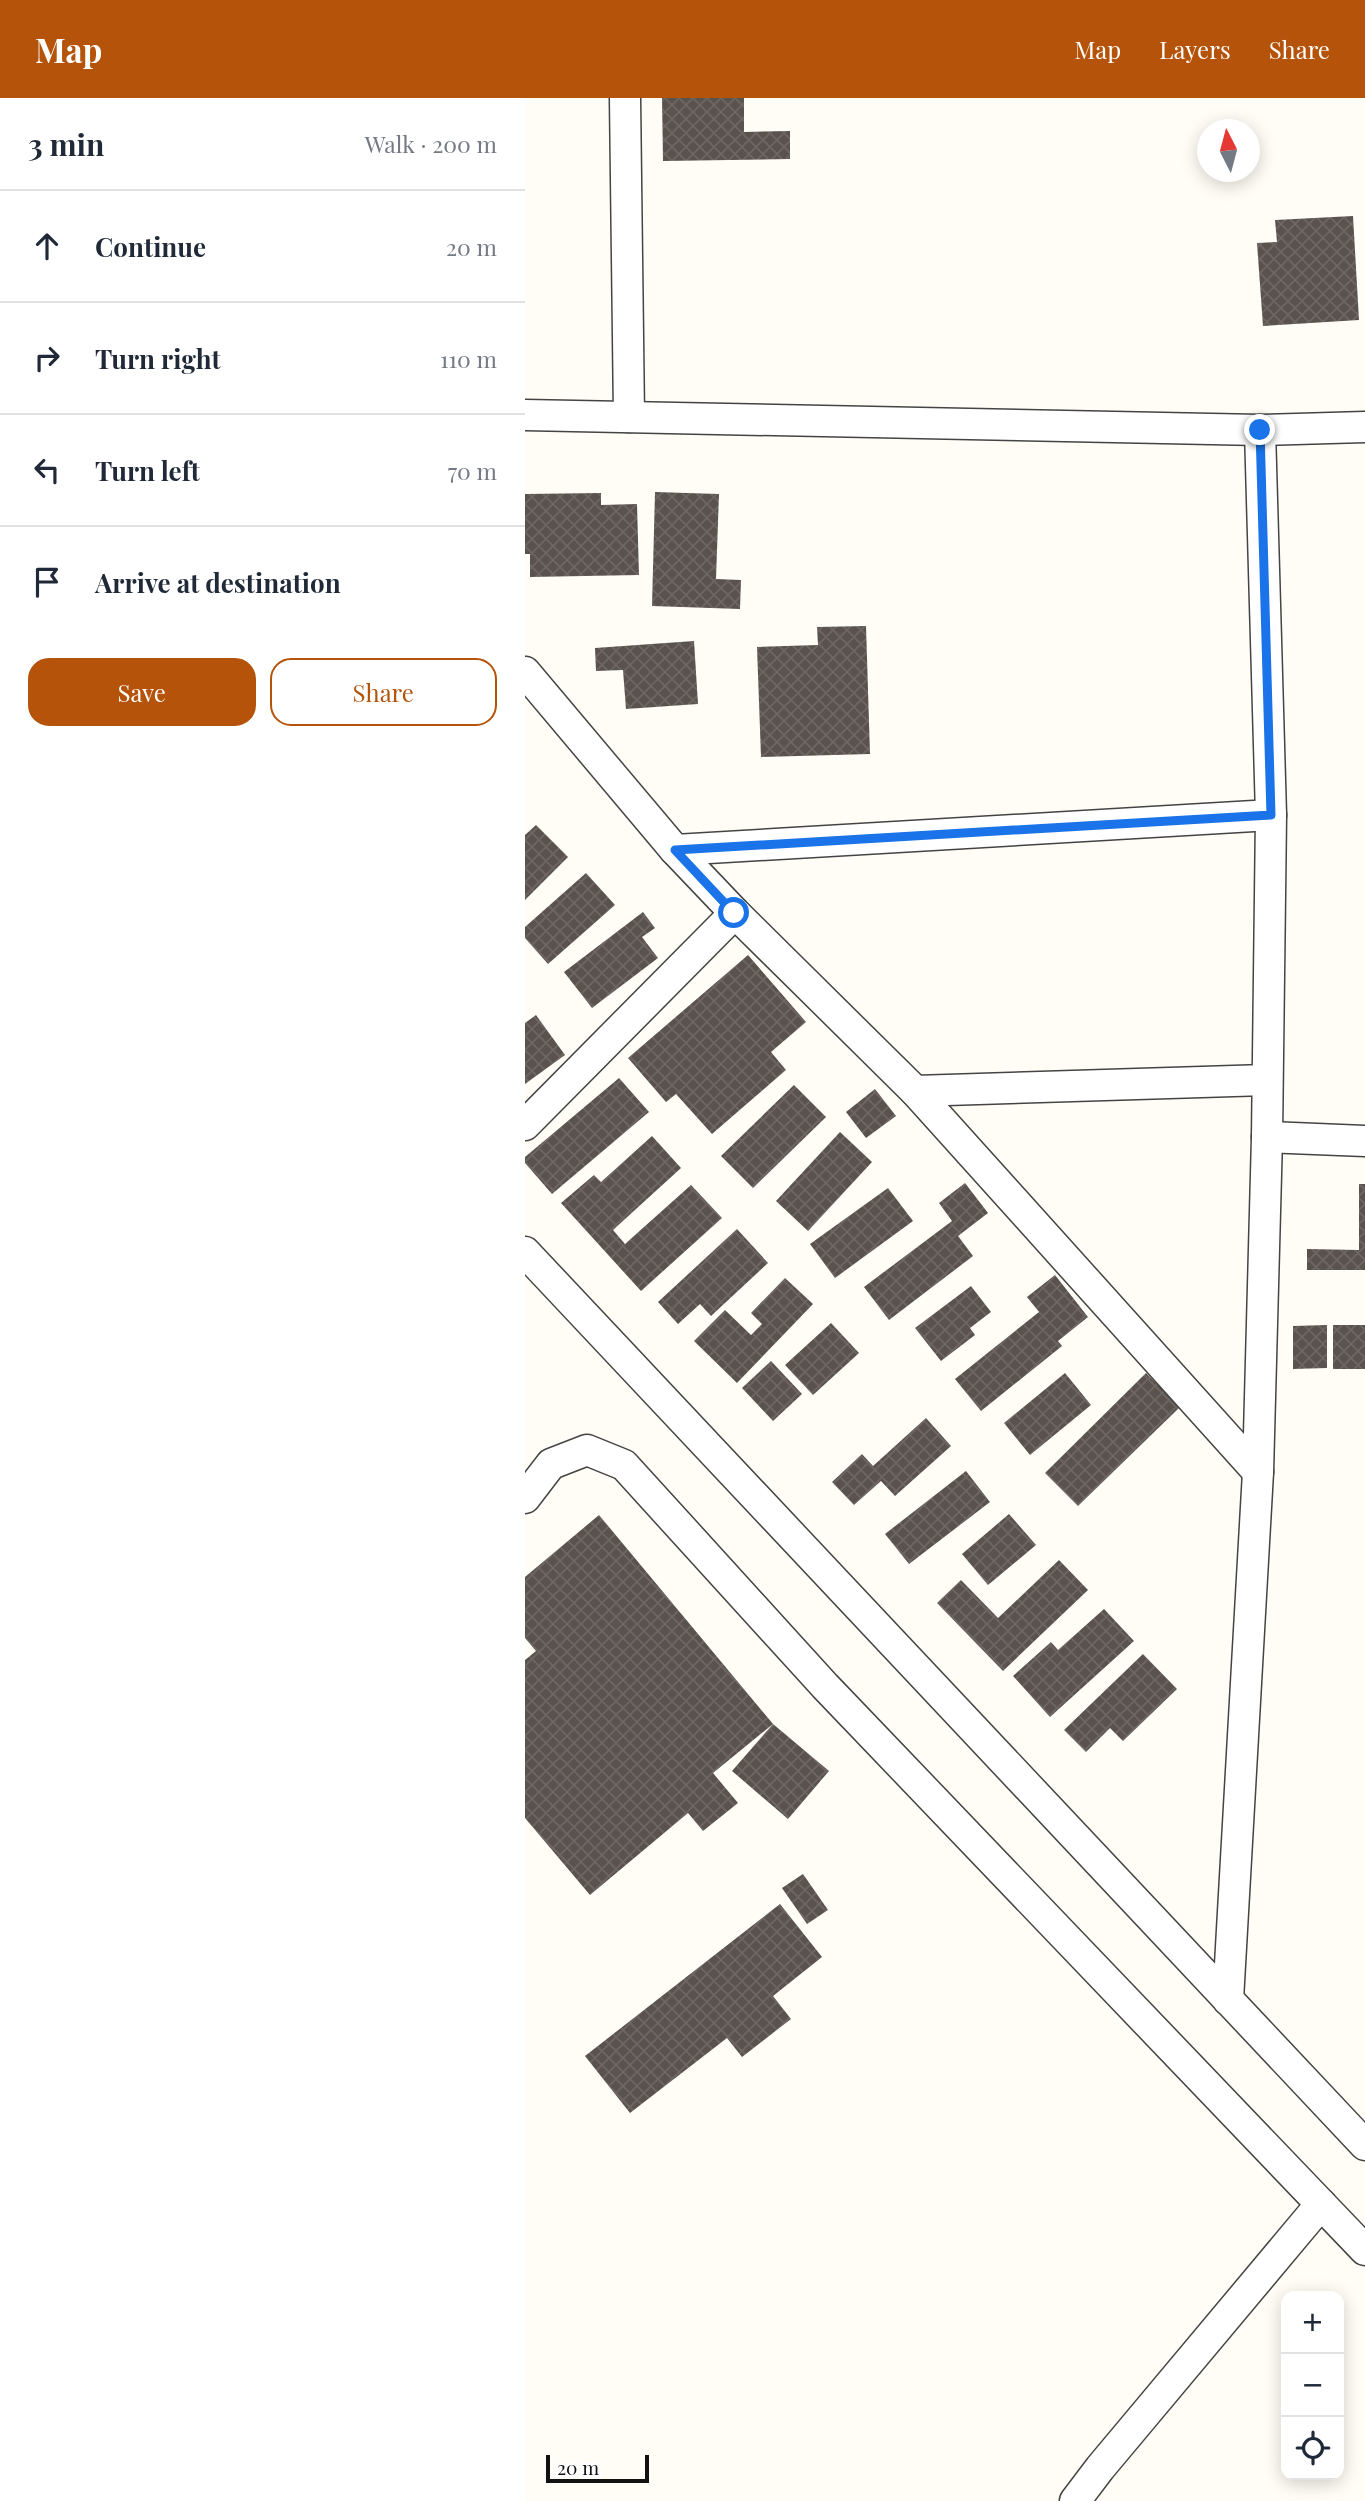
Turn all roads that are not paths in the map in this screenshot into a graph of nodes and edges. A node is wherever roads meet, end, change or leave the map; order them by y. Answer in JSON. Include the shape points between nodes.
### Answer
{"nodes":[{"id":1,"x":625,"y":98,"type":"edge"},
{"id":2,"x":525,"y":415,"type":"edge"},
{"id":3,"x":629,"y":417,"type":"junction"},
{"id":4,"x":1365,"y":428,"type":"edge"},
{"id":5,"x":1260,"y":430,"type":"junction"},
{"id":6,"x":525,"y":672,"type":"edge"},
{"id":7,"x":1271,"y":815,"type":"junction"},
{"id":8,"x":675,"y":850,"type":"junction"},
{"id":9,"x":734,"y":913,"type":"junction"},
{"id":10,"x":1266,"y":1080,"type":"junction"},
{"id":11,"x":915,"y":1091,"type":"junction"},
{"id":12,"x":525,"y":1125,"type":"edge"},
{"id":13,"x":1267,"y":1137,"type":"junction"},
{"id":14,"x":1365,"y":1141,"type":"edge"},
{"id":15,"x":530,"y":1266,"type":"edge"},
{"id":16,"x":1258,"y":1472,"type":"junction"},
{"id":17,"x":525,"y":1497,"type":"edge"},
{"id":18,"x":1228,"y":2000,"type":"junction"},
{"id":19,"x":1365,"y":2146,"type":"edge"},
{"id":20,"x":1321,"y":2204,"type":"junction"},
{"id":21,"x":1365,"y":2250,"type":"edge"},
{"id":22,"x":1075,"y":2501,"type":"edge"}],
"edges":[{"from":1,"to":3,"type":"street"},
{"from":2,"to":3,"type":"street"},
{"from":3,"to":5,"type":"street"},
{"from":4,"to":5,"type":"street"},
{"from":5,"to":7,"type":"street"},
{"from":6,"to":8,"type":"street"},
{"from":7,"to":8,"type":"street"},
{"from":7,"to":10,"type":"street"},
{"from":8,"to":9,"type":"street"},
{"from":9,"to":11,"type":"street"},
{"from":9,"to":12,"type":"street"},
{"from":10,"to":11,"type":"street"},
{"from":10,"to":13,"type":"street"},
{"from":11,"to":16,"type":"street"},
{"from":13,"to":14,"type":"street"},
{"from":13,"to":16,"type":"street"},
{"from":15,"to":18,"type":"street"},
{"from":16,"to":18,"type":"street"},
{"from":17,"to":20,"type":"street","via":[[551,1464],[587,1450],[624,1465],[825,1686]]},
{"from":18,"to":19,"type":"street"},
{"from":20,"to":21,"type":"street"},
{"from":20,"to":22,"type":"street"}]}
